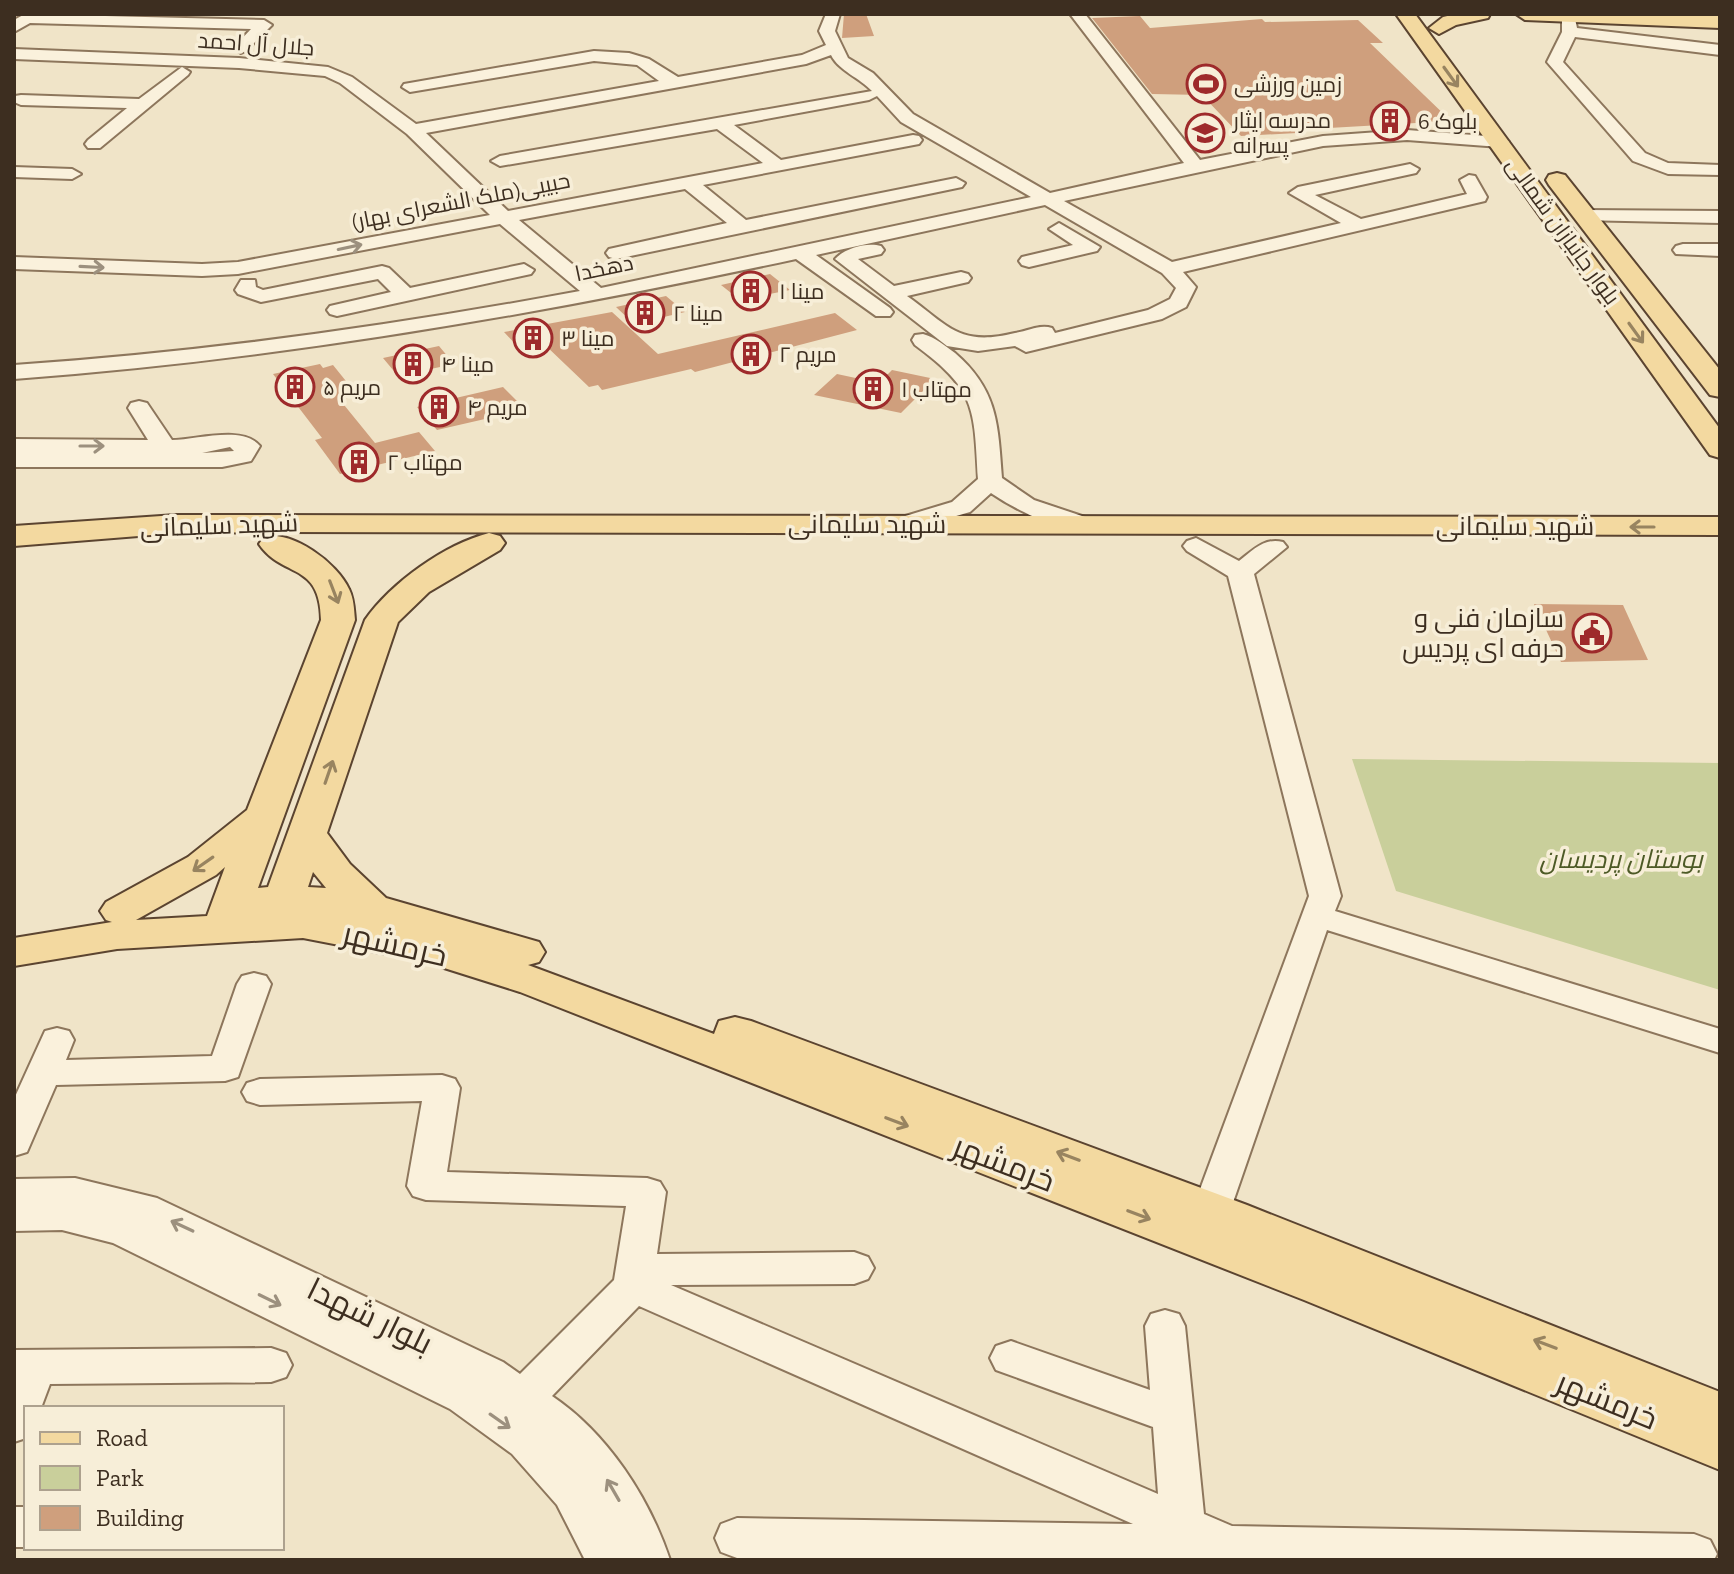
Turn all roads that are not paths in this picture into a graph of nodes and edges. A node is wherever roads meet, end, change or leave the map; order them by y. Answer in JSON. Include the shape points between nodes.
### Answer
{"nodes":[{"id":1,"x":833,"y":14,"type":"edge"},
{"id":2,"x":1077,"y":14,"type":"edge"},
{"id":3,"x":1481,"y":14,"type":"edge"},
{"id":4,"x":1525,"y":14,"type":"edge"},
{"id":5,"x":1688,"y":14,"type":"edge"},
{"id":6,"x":1720,"y":15,"type":"edge"},
{"id":7,"x":58,"y":16,"type":"edge"},
{"id":8,"x":216,"y":18,"type":"edge"},
{"id":9,"x":1415,"y":18,"type":"edge"},
{"id":10,"x":25,"y":20,"type":"edge"},
{"id":11,"x":100,"y":20,"type":"junction"},
{"id":12,"x":156,"y":21,"type":"junction"},
{"id":13,"x":1720,"y":22,"type":"edge"},
{"id":14,"x":1569,"y":24,"type":"edge"},
{"id":15,"x":241,"y":48,"type":"dead end"},
{"id":16,"x":120,"y":49,"type":"dead end"},
{"id":17,"x":1720,"y":50,"type":"edge"},
{"id":18,"x":71,"y":51,"type":"junction"},
{"id":19,"x":180,"y":51,"type":"dead end"},
{"id":20,"x":14,"y":54,"type":"edge"},
{"id":21,"x":838,"y":54,"type":"junction"},
{"id":22,"x":182,"y":72,"type":"dead end"},
{"id":23,"x":678,"y":82,"type":"junction"},
{"id":24,"x":410,"y":87,"type":"dead end"},
{"id":25,"x":869,"y":95,"type":"dead end"},
{"id":26,"x":17,"y":103,"type":"edge"},
{"id":27,"x":142,"y":104,"type":"junction"},
{"id":28,"x":720,"y":123,"type":"junction"},
{"id":29,"x":566,"y":126,"type":"dead end"},
{"id":30,"x":413,"y":130,"type":"junction"},
{"id":31,"x":913,"y":140,"type":"dead end"},
{"id":32,"x":1527,"y":141,"type":"dead end"},
{"id":33,"x":1500,"y":142,"type":"junction"},
{"id":34,"x":94,"y":144,"type":"dead end"},
{"id":35,"x":591,"y":145,"type":"junction"},
{"id":36,"x":500,"y":161,"type":"dead end"},
{"id":37,"x":778,"y":166,"type":"junction"},
{"id":38,"x":1546,"y":166,"type":"dead end"},
{"id":39,"x":1196,"y":167,"type":"junction"},
{"id":40,"x":1410,"y":169,"type":"dead end"},
{"id":41,"x":1720,"y":170,"type":"edge"},
{"id":42,"x":14,"y":172,"type":"edge"},
{"id":43,"x":72,"y":174,"type":"dead end"},
{"id":44,"x":1469,"y":180,"type":"dead end"},
{"id":45,"x":689,"y":183,"type":"junction"},
{"id":46,"x":956,"y":183,"type":"dead end"},
{"id":47,"x":1327,"y":187,"type":"junction"},
{"id":48,"x":1045,"y":200,"type":"junction"},
{"id":49,"x":1585,"y":216,"type":"junction"},
{"id":50,"x":503,"y":217,"type":"junction"},
{"id":51,"x":1720,"y":217,"type":"edge"},
{"id":52,"x":1390,"y":219,"type":"junction"},
{"id":53,"x":742,"y":226,"type":"junction"},
{"id":54,"x":1361,"y":226,"type":"junction"},
{"id":55,"x":1090,"y":247,"type":"junction"},
{"id":56,"x":1683,"y":250,"type":"dead end"},
{"id":57,"x":1720,"y":250,"type":"edge"},
{"id":58,"x":616,"y":253,"type":"dead end"},
{"id":59,"x":800,"y":253,"type":"junction"},
{"id":60,"x":1029,"y":261,"type":"dead end"},
{"id":61,"x":14,"y":263,"type":"edge"},
{"id":62,"x":1169,"y":269,"type":"junction"},
{"id":63,"x":524,"y":270,"type":"dead end"},
{"id":64,"x":961,"y":278,"type":"dead end"},
{"id":65,"x":248,"y":284,"type":"dead end"},
{"id":66,"x":315,"y":285,"type":"junction"},
{"id":67,"x":891,"y":293,"type":"junction"},
{"id":68,"x":596,"y":294,"type":"junction"},
{"id":69,"x":405,"y":295,"type":"junction"},
{"id":70,"x":337,"y":310,"type":"junction"},
{"id":71,"x":1079,"y":329,"type":"junction"},
{"id":72,"x":361,"y":337,"type":"junction"},
{"id":73,"x":1026,"y":346,"type":"dead end"},
{"id":74,"x":14,"y":372,"type":"edge"},
{"id":75,"x":1720,"y":389,"type":"edge"},
{"id":76,"x":139,"y":408,"type":"dead end"},
{"id":77,"x":14,"y":446,"type":"edge"},
{"id":78,"x":164,"y":446,"type":"junction"},
{"id":79,"x":1720,"y":449,"type":"edge"},
{"id":80,"x":14,"y":460,"type":"edge"},
{"id":81,"x":990,"y":481,"type":"junction"},
{"id":82,"x":901,"y":525,"type":"junction"},
{"id":83,"x":1085,"y":525,"type":"junction"},
{"id":84,"x":1720,"y":526,"type":"edge"},
{"id":85,"x":14,"y":536,"type":"edge"},
{"id":86,"x":489,"y":543,"type":"junction"},
{"id":87,"x":275,"y":544,"type":"junction"},
{"id":88,"x":1196,"y":546,"type":"junction"},
{"id":89,"x":1274,"y":547,"type":"junction"},
{"id":90,"x":1720,"y":549,"type":"edge"},
{"id":91,"x":14,"y":556,"type":"edge"},
{"id":92,"x":1240,"y":572,"type":"junction"},
{"id":93,"x":264,"y":816,"type":"junction"},
{"id":94,"x":308,"y":834,"type":"junction"},
{"id":95,"x":373,"y":908,"type":"junction"},
{"id":96,"x":121,"y":911,"type":"junction"},
{"id":97,"x":280,"y":911,"type":"junction"},
{"id":98,"x":227,"y":915,"type":"junction"},
{"id":99,"x":1316,"y":916,"type":"junction"},
{"id":100,"x":14,"y":928,"type":"edge"},
{"id":101,"x":14,"y":952,"type":"edge"},
{"id":102,"x":254,"y":984,"type":"dead end"},
{"id":103,"x":57,"y":1040,"type":"dead end"},
{"id":104,"x":1720,"y":1041,"type":"edge"},
{"id":105,"x":43,"y":1073,"type":"junction"},
{"id":106,"x":260,"y":1092,"type":"dead end"},
{"id":107,"x":14,"y":1142,"type":"edge"},
{"id":108,"x":14,"y":1193,"type":"edge"},
{"id":109,"x":1211,"y":1211,"type":"junction"},
{"id":110,"x":14,"y":1216,"type":"edge"},
{"id":111,"x":215,"y":1257,"type":"junction"},
{"id":112,"x":854,"y":1268,"type":"dead end"},
{"id":113,"x":635,"y":1278,"type":"junction"},
{"id":114,"x":1165,"y":1326,"type":"dead end"},
{"id":115,"x":1011,"y":1358,"type":"dead end"},
{"id":116,"x":271,"y":1365,"type":"dead end"},
{"id":117,"x":25,"y":1367,"type":"edge"},
{"id":118,"x":523,"y":1398,"type":"junction"},
{"id":119,"x":1173,"y":1416,"type":"junction"},
{"id":120,"x":1720,"y":1416,"type":"edge"},
{"id":121,"x":14,"y":1424,"type":"edge"},
{"id":122,"x":1720,"y":1447,"type":"edge"},
{"id":123,"x":1183,"y":1525,"type":"junction"},
{"id":124,"x":737,"y":1538,"type":"dead end"},
{"id":125,"x":1231,"y":1553,"type":"edge"},
{"id":126,"x":1694,"y":1554,"type":"dead end"},
{"id":127,"x":609,"y":1560,"type":"edge"},
{"id":128,"x":647,"y":1560,"type":"edge"}],
"edges":[{"from":1,"to":21,"type":"street","via":[[827,31]]},
{"from":2,"to":39,"type":"street"},
{"from":3,"to":9,"type":"main road","via":[[1450,21]]},
{"from":4,"to":14,"type":"main road"},
{"from":5,"to":6,"type":"main road"},
{"from":7,"to":10,"type":"street"},
{"from":7,"to":11,"type":"street"},
{"from":8,"to":12,"type":"street"},
{"from":8,"to":15,"type":"street","via":[[264,25]]},
{"from":8,"to":19,"type":"street"},
{"from":9,"to":32,"type":"main road","name":"بلوار جانبازان شمالی"},
{"from":9,"to":33,"type":"main road","name":"بلوار جانبازان شمالی","one_way":true},
{"from":11,"to":12,"type":"street"},
{"from":11,"to":18,"type":"street"},
{"from":12,"to":16,"type":"street"},
{"from":13,"to":14,"type":"main road"},
{"from":14,"to":17,"type":"street"},
{"from":14,"to":41,"type":"street","via":[[1555,62],[1639,157],[1675,170]]},
{"from":18,"to":20,"type":"street","name":"جلال آل احمد"},
{"from":18,"to":26,"type":"street","via":[[49,78]]},
{"from":18,"to":30,"type":"street","name":"جلال آل احمد","via":[[328,72]]},
{"from":21,"to":23,"type":"street"},
{"from":21,"to":48,"type":"street","via":[[907,118]]},
{"from":22,"to":27,"type":"street"},
{"from":23,"to":24,"type":"street","via":[[643,62],[594,56]]},
{"from":23,"to":30,"type":"street"},
{"from":25,"to":28,"type":"street"},
{"from":26,"to":27,"type":"street"},
{"from":27,"to":34,"type":"street"},
{"from":28,"to":35,"type":"street"},
{"from":28,"to":37,"type":"street"},
{"from":29,"to":35,"type":"street"},
{"from":30,"to":50,"type":"street","name":"جلال آل احمد"},
{"from":31,"to":37,"type":"street","name":"حبیبی(ملک الشعرای بهار)"},
{"from":33,"to":39,"type":"street","name":"دهخدا","via":[[1359,137]]},
{"from":33,"to":79,"type":"main road","name":"بلوار جانبازان شمالی","one_way":true},
{"from":35,"to":36,"type":"street"},
{"from":37,"to":45,"type":"street","name":"حبیبی(ملک الشعرای بهار)"},
{"from":38,"to":49,"type":"main road","name":"بلوار جانبازان شمالی"},
{"from":39,"to":48,"type":"street","name":"دهخدا"},
{"from":40,"to":47,"type":"street"},
{"from":42,"to":43,"type":"street"},
{"from":44,"to":52,"type":"street","via":[[1478,197]]},
{"from":45,"to":50,"type":"street","name":"حبیبی(ملک الشعرای بهار)"},
{"from":45,"to":53,"type":"street"},
{"from":46,"to":53,"type":"street"},
{"from":47,"to":52,"type":"street"},
{"from":47,"to":54,"type":"street","via":[[1298,193]]},
{"from":48,"to":59,"type":"street","name":"دهخدا"},
{"from":48,"to":62,"type":"street"},
{"from":49,"to":51,"type":"street"},
{"from":49,"to":75,"type":"main road","name":"بلوار جانبازان شمالی"},
{"from":61,"to":50,"type":"street","name":"حبیبی(ملک الشعرای بهار)","one_way":true,"via":[[238,268]]},
{"from":50,"to":68,"type":"street","name":"جلال آل احمد"},
{"from":52,"to":54,"type":"street"},
{"from":53,"to":58,"type":"street"},
{"from":54,"to":62,"type":"street"},
{"from":55,"to":60,"type":"street"},
{"from":55,"to":67,"type":"street","via":[[1036,215],[845,259]]},
{"from":55,"to":71,"type":"street","via":[[1161,286],[1157,302]]},
{"from":56,"to":57,"type":"street"},
{"from":59,"to":68,"type":"street","name":"دهخدا"},
{"from":59,"to":81,"type":"street","via":[[952,360],[973,382],[985,406]]},
{"from":62,"to":71,"type":"street","via":[[1186,287],[1179,303],[1155,315]]},
{"from":63,"to":69,"type":"street"},
{"from":64,"to":67,"type":"street"},
{"from":65,"to":66,"type":"street","via":[[245,290],[261,296]]},
{"from":66,"to":69,"type":"street","via":[[382,272]]},
{"from":66,"to":70,"type":"street"},
{"from":67,"to":71,"type":"street","via":[[955,341],[971,346]]},
{"from":68,"to":72,"type":"street","name":"دهخدا"},
{"from":69,"to":70,"type":"street"},
{"from":70,"to":72,"type":"street"},
{"from":71,"to":73,"type":"street"},
{"from":72,"to":74,"type":"street","name":"دهخدا","via":[[164,363]]},
{"from":76,"to":78,"type":"street"},
{"from":77,"to":78,"type":"street","one_way":true},
{"from":78,"to":80,"type":"street","via":[[232,440],[248,446],[243,456],[222,460]]},
{"from":81,"to":82,"type":"street","via":[[961,507]]},
{"from":81,"to":83,"type":"street","via":[[1025,505]]},
{"from":82,"to":83,"type":"main road","name":"شهید سلیمانی"},
{"from":82,"to":85,"type":"main road","name":"شهید سلیمانی","via":[[176,524]]},
{"from":84,"to":83,"type":"main road","name":"شهید سلیمانی","one_way":true},
{"from":86,"to":87,"type":"main road","name":"شهید سلیمانی"},
{"from":86,"to":88,"type":"main road","name":"شهید سلیمانی"},
{"from":94,"to":86,"type":"main road","one_way":true,"via":[[382,620],[397,598],[423,578]]},
{"from":87,"to":91,"type":"main road","name":"شهید سلیمانی"},
{"from":87,"to":93,"type":"main road","one_way":true,"via":[[329,579],[339,600],[338,620]]},
{"from":88,"to":89,"type":"main road","name":"شهید سلیمانی"},
{"from":88,"to":92,"type":"street"},
{"from":89,"to":90,"type":"main road","name":"شهید سلیمانی"},
{"from":89,"to":92,"type":"street"},
{"from":92,"to":99,"type":"street","via":[[1325,896]]},
{"from":93,"to":96,"type":"main road","one_way":true,"via":[[202,866]]},
{"from":93,"to":98,"type":"main road"},
{"from":94,"to":95,"type":"main road","via":[[346,888]]},
{"from":94,"to":97,"type":"main road"},
{"from":95,"to":97,"type":"main road","name":"خرمشهر","via":[[333,900]]},
{"from":109,"to":95,"type":"main road","name":"خرمشهر","one_way":true,"via":[[550,960]]},
{"from":96,"to":98,"type":"main road","name":"خرمشهر"},
{"from":96,"to":100,"type":"main road","name":"خرمشهر"},
{"from":97,"to":98,"type":"main road","name":"خرمشهر"},
{"from":97,"to":122,"type":"main road","name":"خرمشهر","one_way":true,"via":[[315,926],[427,948],[535,982],[1322,1286]]},
{"from":98,"to":101,"type":"main road","name":"خرمشهر"},
{"from":99,"to":104,"type":"street"},
{"from":99,"to":109,"type":"street"},
{"from":102,"to":105,"type":"street","via":[[225,1068]]},
{"from":103,"to":105,"type":"street"},
{"from":105,"to":107,"type":"street"},
{"from":106,"to":113,"type":"street","via":[[442,1088],[426,1186],[647,1192]]},
{"from":111,"to":108,"type":"street","name":"بلوار شهدا","one_way":true,"via":[[143,1208],[75,1192]]},
{"from":120,"to":109,"type":"main road","name":"خرمشهر","one_way":true},
{"from":110,"to":111,"type":"street","name":"بلوار شهدا","via":[[62,1215]]},
{"from":111,"to":118,"type":"street","name":"بلوار شهدا","via":[[488,1374]]},
{"from":111,"to":127,"type":"street","name":"بلوار شهدا","one_way":true,"via":[[465,1397],[527,1441],[572,1491]]},
{"from":112,"to":113,"type":"street"},
{"from":113,"to":118,"type":"street"},
{"from":113,"to":123,"type":"street"},
{"from":114,"to":119,"type":"street"},
{"from":115,"to":119,"type":"street"},
{"from":116,"to":117,"type":"street"},
{"from":117,"to":121,"type":"street"},
{"from":128,"to":118,"type":"street","name":"بلوار شهدا","one_way":true,"via":[[603,1473],[553,1419]]},
{"from":119,"to":123,"type":"street"},
{"from":123,"to":125,"type":"street"},
{"from":124,"to":125,"type":"street"},
{"from":125,"to":126,"type":"street"}]}
